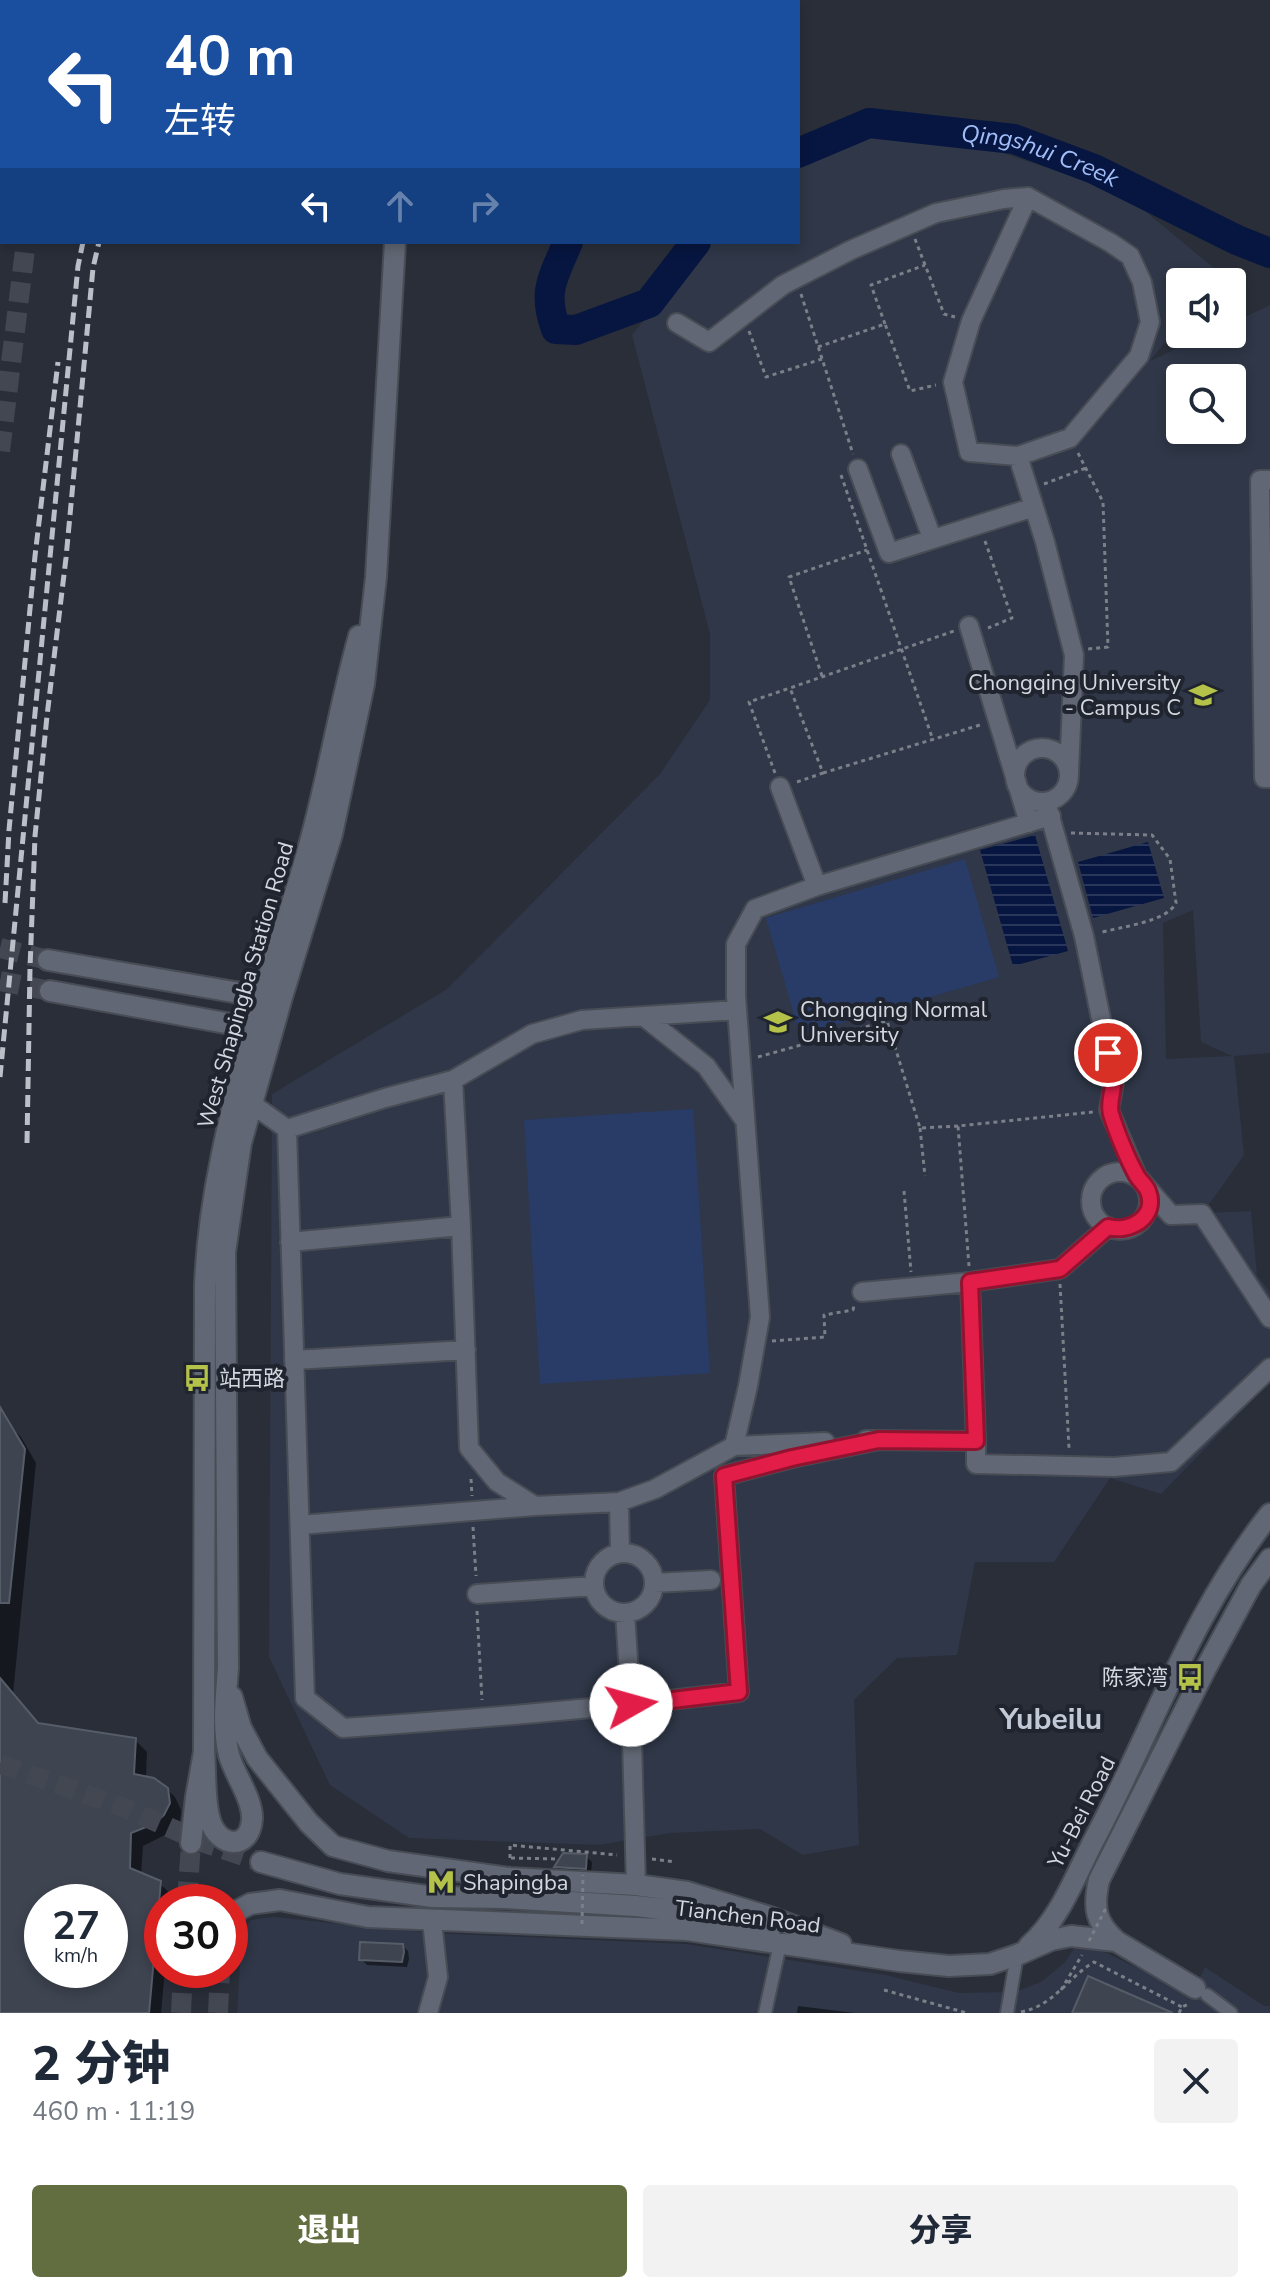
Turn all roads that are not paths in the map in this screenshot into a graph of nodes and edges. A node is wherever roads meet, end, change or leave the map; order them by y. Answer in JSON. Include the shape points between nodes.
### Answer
{"nodes":[{"id":1,"x":1028,"y":197,"type":"junction"},
{"id":2,"x":395,"y":244,"type":"edge"},
{"id":3,"x":677,"y":323,"type":"dead end"},
{"id":4,"x":901,"y":454,"type":"dead end"},
{"id":5,"x":1018,"y":456,"type":"junction"},
{"id":6,"x":858,"y":469,"type":"road end"},
{"id":7,"x":1270,"y":480,"type":"edge"},
{"id":8,"x":1032,"y":498,"type":"junction"},
{"id":9,"x":932,"y":538,"type":"junction"},
{"id":10,"x":376,"y":577,"type":"junction"},
{"id":11,"x":969,"y":626,"type":"road end"},
{"id":12,"x":1069,"y":773,"type":"junction"},
{"id":13,"x":1270,"y":778,"type":"edge"},
{"id":14,"x":1018,"y":785,"type":"junction"},
{"id":15,"x":780,"y":787,"type":"road end"},
{"id":16,"x":1051,"y":817,"type":"junction"},
{"id":17,"x":1029,"y":823,"type":"junction"},
{"id":18,"x":817,"y":886,"type":"junction"},
{"id":19,"x":48,"y":960,"type":"tunnel mouth"},
{"id":20,"x":50,"y":991,"type":"tunnel mouth"},
{"id":21,"x":263,"y":997,"type":"junction"},
{"id":22,"x":736,"y":1010,"type":"junction"},
{"id":23,"x":643,"y":1016,"type":"junction"},
{"id":24,"x":253,"y":1028,"type":"junction"},
{"id":25,"x":453,"y":1080,"type":"junction"},
{"id":26,"x":252,"y":1104,"type":"junction"},
{"id":27,"x":745,"y":1120,"type":"junction"},
{"id":28,"x":287,"y":1129,"type":"junction"},
{"id":29,"x":1137,"y":1176,"type":"junction"},
{"id":30,"x":461,"y":1226,"type":"junction"},
{"id":31,"x":1108,"y":1227,"type":"junction"},
{"id":32,"x":290,"y":1242,"type":"junction"},
{"id":33,"x":970,"y":1282,"type":"junction"},
{"id":34,"x":862,"y":1292,"type":"road end"},
{"id":35,"x":1270,"y":1318,"type":"edge"},
{"id":36,"x":466,"y":1350,"type":"junction"},
{"id":37,"x":294,"y":1360,"type":"junction"},
{"id":38,"x":1270,"y":1368,"type":"edge"},
{"id":39,"x":879,"y":1440,"type":"junction"},
{"id":40,"x":976,"y":1441,"type":"junction"},
{"id":41,"x":734,"y":1446,"type":"junction"},
{"id":42,"x":619,"y":1502,"type":"junction"},
{"id":43,"x":535,"y":1506,"type":"junction"},
{"id":44,"x":1270,"y":1514,"type":"edge"},
{"id":45,"x":300,"y":1525,"type":"junction"},
{"id":46,"x":620,"y":1553,"type":"junction"},
{"id":47,"x":1270,"y":1559,"type":"edge"},
{"id":48,"x":711,"y":1580,"type":"dead end"},
{"id":49,"x":654,"y":1583,"type":"junction"},
{"id":50,"x":594,"y":1586,"type":"junction"},
{"id":51,"x":477,"y":1594,"type":"dead end"},
{"id":52,"x":625,"y":1613,"type":"junction"},
{"id":53,"x":228,"y":1668,"type":"junction"},
{"id":54,"x":631,"y":1705,"type":"junction"},
{"id":55,"x":204,"y":1752,"type":"junction"},
{"id":56,"x":191,"y":1843,"type":"tunnel mouth"},
{"id":57,"x":261,"y":1862,"type":"tunnel mouth"},
{"id":58,"x":636,"y":1885,"type":"junction"},
{"id":59,"x":248,"y":1905,"type":"edge"},
{"id":60,"x":432,"y":1921,"type":"junction"},
{"id":61,"x":1116,"y":1941,"type":"junction"},
{"id":62,"x":780,"y":1944,"type":"junction"},
{"id":63,"x":1017,"y":1955,"type":"junction"},
{"id":64,"x":899,"y":1961,"type":"junction"},
{"id":65,"x":1201,"y":1992,"type":"joint"},
{"id":66,"x":428,"y":2013,"type":"edge"},
{"id":67,"x":765,"y":2013,"type":"edge"},
{"id":68,"x":1007,"y":2013,"type":"edge"},
{"id":69,"x":1231,"y":2013,"type":"edge"}],
"edges":[{"from":1,"to":3,"type":"street","via":[[936,213],[851,250],[783,285],[709,342]]},
{"from":1,"to":5,"type":"street","via":[[971,321],[953,382],[969,452]]},
{"from":1,"to":5,"type":"street","via":[[1130,256],[1150,322],[1139,356],[1070,438]]},
{"from":2,"to":10,"type":"main road","name":"West Shapingba Station Road"},
{"from":4,"to":9,"type":"street"},
{"from":5,"to":8,"type":"street"},
{"from":6,"to":9,"type":"street","via":[[889,553]]},
{"from":7,"to":13,"type":"street","via":[[1260,480],[1264,778]]},
{"from":8,"to":9,"type":"street","via":[[979,524]]},
{"from":8,"to":12,"type":"street","via":[[1073,651]]},
{"from":10,"to":21,"type":"main road","name":"West Shapingba Station Road","via":[[313,832]]},
{"from":10,"to":26,"type":"main road","name":"West Shapingba Station Road","via":[[364,684],[332,834]]},
{"from":11,"to":14,"type":"street"},
{"from":12,"to":14,"type":"street","via":[[1057,752],[1041,748],[1020,761]]},
{"from":12,"to":16,"type":"street"},
{"from":14,"to":16,"type":"street"},
{"from":14,"to":17,"type":"street"},
{"from":15,"to":18,"type":"street"},
{"from":16,"to":17,"type":"street"},
{"from":16,"to":29,"type":"street","via":[[1084,936],[1114,1082],[1109,1110]]},
{"from":17,"to":18,"type":"street"},
{"from":18,"to":22,"type":"street","via":[[755,909],[736,944]]},
{"from":19,"to":21,"type":"main road"},
{"from":20,"to":24,"type":"main road"},
{"from":21,"to":24,"type":"main road","name":"West Shapingba Station Road"},
{"from":22,"to":23,"type":"street"},
{"from":22,"to":27,"type":"street"},
{"from":23,"to":25,"type":"street","via":[[582,1020],[532,1034]]},
{"from":23,"to":27,"type":"street","via":[[706,1066]]},
{"from":24,"to":55,"type":"main road","name":"West Shapingba Station Road","via":[[207,1249]]},
{"from":25,"to":28,"type":"street"},
{"from":25,"to":30,"type":"street"},
{"from":26,"to":28,"type":"street"},
{"from":26,"to":53,"type":"main road","name":"West Shapingba Station Road","via":[[225,1252]]},
{"from":27,"to":41,"type":"street","via":[[760,1317]]},
{"from":28,"to":32,"type":"street"},
{"from":29,"to":31,"type":"street","via":[[1148,1191],[1148,1210],[1127,1229]]},
{"from":29,"to":31,"type":"street","via":[[1110,1173],[1095,1185],[1091,1204]]},
{"from":29,"to":35,"type":"street","via":[[1171,1215],[1202,1214]]},
{"from":30,"to":32,"type":"street"},
{"from":30,"to":36,"type":"street"},
{"from":31,"to":33,"type":"street","via":[[1060,1269]]},
{"from":32,"to":37,"type":"street"},
{"from":33,"to":34,"type":"street"},
{"from":33,"to":40,"type":"street"},
{"from":36,"to":37,"type":"street"},
{"from":36,"to":43,"type":"street","via":[[469,1448],[497,1482]]},
{"from":37,"to":45,"type":"street"},
{"from":38,"to":40,"type":"street","via":[[1171,1462],[1114,1467],[976,1464]]},
{"from":39,"to":40,"type":"street"},
{"from":39,"to":41,"type":"street"},
{"from":39,"to":54,"type":"street","via":[[724,1476],[739,1692]]},
{"from":41,"to":42,"type":"street","via":[[655,1489]]},
{"from":42,"to":43,"type":"street"},
{"from":42,"to":46,"type":"street"},
{"from":43,"to":45,"type":"street"},
{"from":44,"to":63,"type":"main road","name":"Yu-Bei Road","via":[[1228,1570],[1053,1919]]},
{"from":45,"to":54,"type":"street","via":[[305,1698],[343,1728]]},
{"from":46,"to":49,"type":"street","via":[[637,1555],[650,1566]]},
{"from":46,"to":50,"type":"street","via":[[606,1559]]},
{"from":47,"to":61,"type":"main road","via":[[1243,1599],[1099,1880],[1097,1915]]},
{"from":48,"to":49,"type":"street"},
{"from":49,"to":52,"type":"street","via":[[646,1604]]},
{"from":50,"to":51,"type":"street"},
{"from":50,"to":52,"type":"street","via":[[611,1610]]},
{"from":52,"to":54,"type":"street"},
{"from":53,"to":55,"type":"main road","via":[[226,1743],[252,1813],[250,1830],[236,1842],[218,1836],[209,1819]]},
{"from":53,"to":58,"type":"main road","via":[[235,1710],[253,1750],[333,1846],[388,1861],[510,1878]]},
{"from":54,"to":58,"type":"street"},
{"from":55,"to":56,"type":"main road","name":"West Shapingba Station Road"},
{"from":57,"to":64,"type":"main road","via":[[340,1884],[433,1897],[688,1912]]},
{"from":58,"to":64,"type":"main road","via":[[715,1900]]},
{"from":59,"to":60,"type":"main road","name":"Tianchen Road","via":[[280,1900],[368,1917]]},
{"from":60,"to":62,"type":"main road","name":"Tianchen Road","via":[[687,1930]]},
{"from":60,"to":66,"type":"street","via":[[438,1977]]},
{"from":61,"to":63,"type":"main road","name":"Tianchen Road","via":[[1071,1936]]},
{"from":61,"to":65,"type":"main road"},
{"from":62,"to":64,"type":"main road","name":"Tianchen Road"},
{"from":62,"to":67,"type":"street"},
{"from":63,"to":64,"type":"main road","name":"Tianchen Road","via":[[990,1964]]},
{"from":63,"to":68,"type":"street"},
{"from":65,"to":69,"type":"street"}]}
